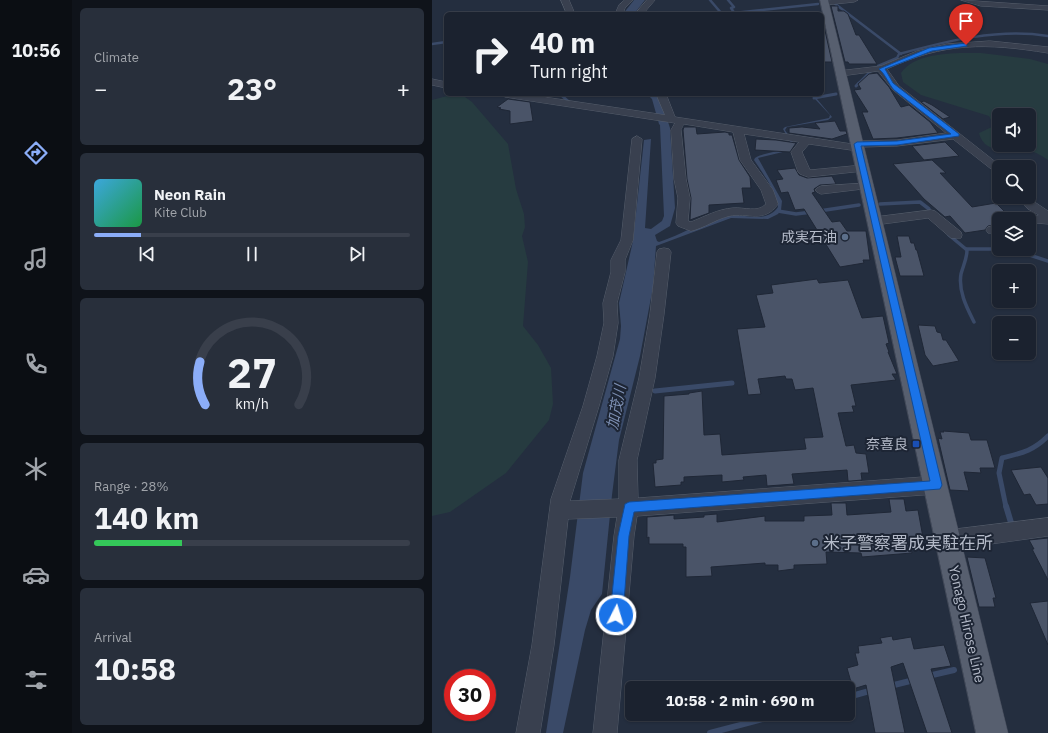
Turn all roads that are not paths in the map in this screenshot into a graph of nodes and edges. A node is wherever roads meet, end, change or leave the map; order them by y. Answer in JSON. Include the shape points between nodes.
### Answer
{"nodes":[{"id":1,"x":565,"y":0,"type":"edge"},
{"id":2,"x":628,"y":0,"type":"edge"},
{"id":3,"x":651,"y":0,"type":"edge"},
{"id":4,"x":854,"y":0,"type":"edge"},
{"id":5,"x":965,"y":0,"type":"edge"},
{"id":6,"x":824,"y":1,"type":"edge"},
{"id":7,"x":1048,"y":8,"type":"edge"},
{"id":8,"x":569,"y":12,"type":"edge"},
{"id":9,"x":620,"y":12,"type":"edge"},
{"id":10,"x":641,"y":12,"type":"edge"},
{"id":11,"x":1048,"y":50,"type":"edge"},
{"id":12,"x":881,"y":69,"type":"junction"},
{"id":13,"x":841,"y":73,"type":"junction"},
{"id":14,"x":432,"y":82,"type":"edge"},
{"id":15,"x":444,"y":84,"type":"edge"},
{"id":16,"x":517,"y":96,"type":"edge"},
{"id":17,"x":662,"y":96,"type":"edge"},
{"id":18,"x":676,"y":120,"type":"junction"},
{"id":19,"x":737,"y":130,"type":"junction"},
{"id":20,"x":956,"y":135,"type":"junction"},
{"id":21,"x":807,"y":140,"type":"junction"},
{"id":22,"x":633,"y":141,"type":"dead end"},
{"id":23,"x":858,"y":146,"type":"junction"},
{"id":24,"x":992,"y":164,"type":"edge"},
{"id":25,"x":865,"y":177,"type":"junction"},
{"id":26,"x":822,"y":190,"type":"dead end"},
{"id":27,"x":1030,"y":204,"type":"edge"},
{"id":28,"x":1048,"y":216,"type":"edge"},
{"id":29,"x":1036,"y":220,"type":"edge"},
{"id":30,"x":1048,"y":220,"type":"edge"},
{"id":31,"x":875,"y":221,"type":"junction"},
{"id":32,"x":956,"y":235,"type":"dead end"},
{"id":33,"x":664,"y":252,"type":"dead end"},
{"id":34,"x":936,"y":485,"type":"junction"},
{"id":35,"x":626,"y":508,"type":"junction"},
{"id":36,"x":559,"y":510,"type":"junction"},
{"id":37,"x":1048,"y":528,"type":"edge"},
{"id":38,"x":948,"y":540,"type":"junction"},
{"id":39,"x":528,"y":733,"type":"edge"},
{"id":40,"x":605,"y":733,"type":"edge"},
{"id":41,"x":992,"y":733,"type":"edge"}],
"edges":[{"from":1,"to":8,"type":"street"},
{"from":2,"to":9,"type":"street"},
{"from":3,"to":10,"type":"street"},
{"from":4,"to":6,"type":"street"},
{"from":5,"to":7,"type":"street","via":[[981,4]]},
{"from":6,"to":13,"type":"main road","name":"Yonago Hirose Line"},
{"from":11,"to":12,"type":"street","via":[[1000,44],[946,46],[931,49]]},
{"from":12,"to":13,"type":"street"},
{"from":12,"to":20,"type":"street","via":[[885,71],[891,84]]},
{"from":13,"to":23,"type":"main road","name":"Yonago Hirose Line"},
{"from":14,"to":15,"type":"street"},
{"from":16,"to":18,"type":"street"},
{"from":17,"to":18,"type":"street"},
{"from":18,"to":19,"type":"street"},
{"from":18,"to":19,"type":"street","via":[[680,179],[684,198],[682,223],[691,227],[729,212],[762,212],[769,209],[772,204],[767,190],[746,160]]},
{"from":19,"to":21,"type":"street"},
{"from":20,"to":23,"type":"street"},
{"from":20,"to":24,"type":"street"},
{"from":21,"to":23,"type":"street"},
{"from":21,"to":25,"type":"street","via":[[796,152],[804,172]]},
{"from":22,"to":36,"type":"street","via":[[627,240],[618,260],[604,359]]},
{"from":23,"to":25,"type":"main road","name":"Yonago Hirose Line"},
{"from":25,"to":26,"type":"street"},
{"from":25,"to":31,"type":"main road","name":"Yonago Hirose Line"},
{"from":27,"to":28,"type":"street"},
{"from":29,"to":30,"type":"street"},
{"from":31,"to":32,"type":"street","via":[[931,214]]},
{"from":31,"to":34,"type":"main road","name":"Yonago Hirose Line"},
{"from":33,"to":35,"type":"street","via":[[646,378],[628,460]]},
{"from":34,"to":35,"type":"street"},
{"from":34,"to":38,"type":"main road","name":"Yonago Hirose Line"},
{"from":35,"to":36,"type":"street"},
{"from":35,"to":40,"type":"street"},
{"from":36,"to":39,"type":"street","via":[[543,645]]},
{"from":37,"to":38,"type":"street"},
{"from":38,"to":41,"type":"main road","name":"Yonago Hirose Line"}]}
